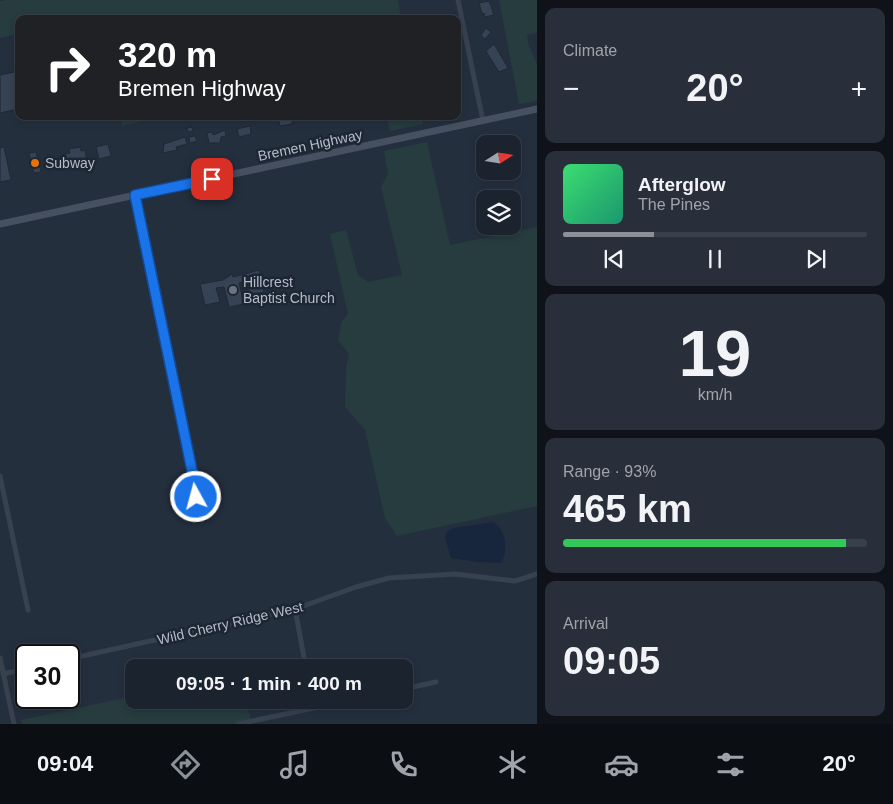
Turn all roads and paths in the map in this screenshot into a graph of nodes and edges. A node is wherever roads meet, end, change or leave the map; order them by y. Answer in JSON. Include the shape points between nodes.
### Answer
{"nodes":[{"id":1,"x":458,"y":0,"type":"edge"},
{"id":2,"x":537,"y":109,"type":"edge"},
{"id":3,"x":483,"y":121,"type":"junction"},
{"id":4,"x":135,"y":195,"type":"junction"},
{"id":5,"x":0,"y":224,"type":"edge"},
{"id":6,"x":0,"y":476,"type":"edge"},
{"id":7,"x":190,"y":509,"type":"dead end"},
{"id":8,"x":537,"y":574,"type":"edge"},
{"id":9,"x":295,"y":609,"type":"junction"},
{"id":10,"x":28,"y":610,"type":"dead end"},
{"id":11,"x":0,"y":658,"type":"edge"},
{"id":12,"x":80,"y":658,"type":"edge"},
{"id":13,"x":304,"y":659,"type":"edge"},
{"id":14,"x":15,"y":671,"type":"edge"},
{"id":15,"x":3,"y":674,"type":"junction"},
{"id":16,"x":436,"y":682,"type":"dead end"},
{"id":17,"x":413,"y":687,"type":"edge"},
{"id":18,"x":309,"y":709,"type":"edge"},
{"id":19,"x":14,"y":724,"type":"edge"},
{"id":20,"x":238,"y":724,"type":"edge"}],
"edges":[{"from":1,"to":3,"type":"street"},
{"from":2,"to":3,"type":"main road","name":"Bremen Highway"},
{"from":3,"to":4,"type":"main road","name":"Bremen Highway"},
{"from":4,"to":5,"type":"main road","name":"Bremen Highway"},
{"from":4,"to":7,"type":"street","via":[[195,485],[196,497]]},
{"from":6,"to":10,"type":"street"},
{"from":8,"to":9,"type":"street","name":"Wild Cherry Ridge West","via":[[515,581],[455,574],[398,577],[356,587]]},
{"from":9,"to":12,"type":"street","name":"Wild Cherry Ridge West"},
{"from":9,"to":13,"type":"street"},
{"from":11,"to":15,"type":"street"},
{"from":14,"to":15,"type":"street"},
{"from":15,"to":19,"type":"street"},
{"from":16,"to":17,"type":"street"},
{"from":18,"to":20,"type":"street"}]}
